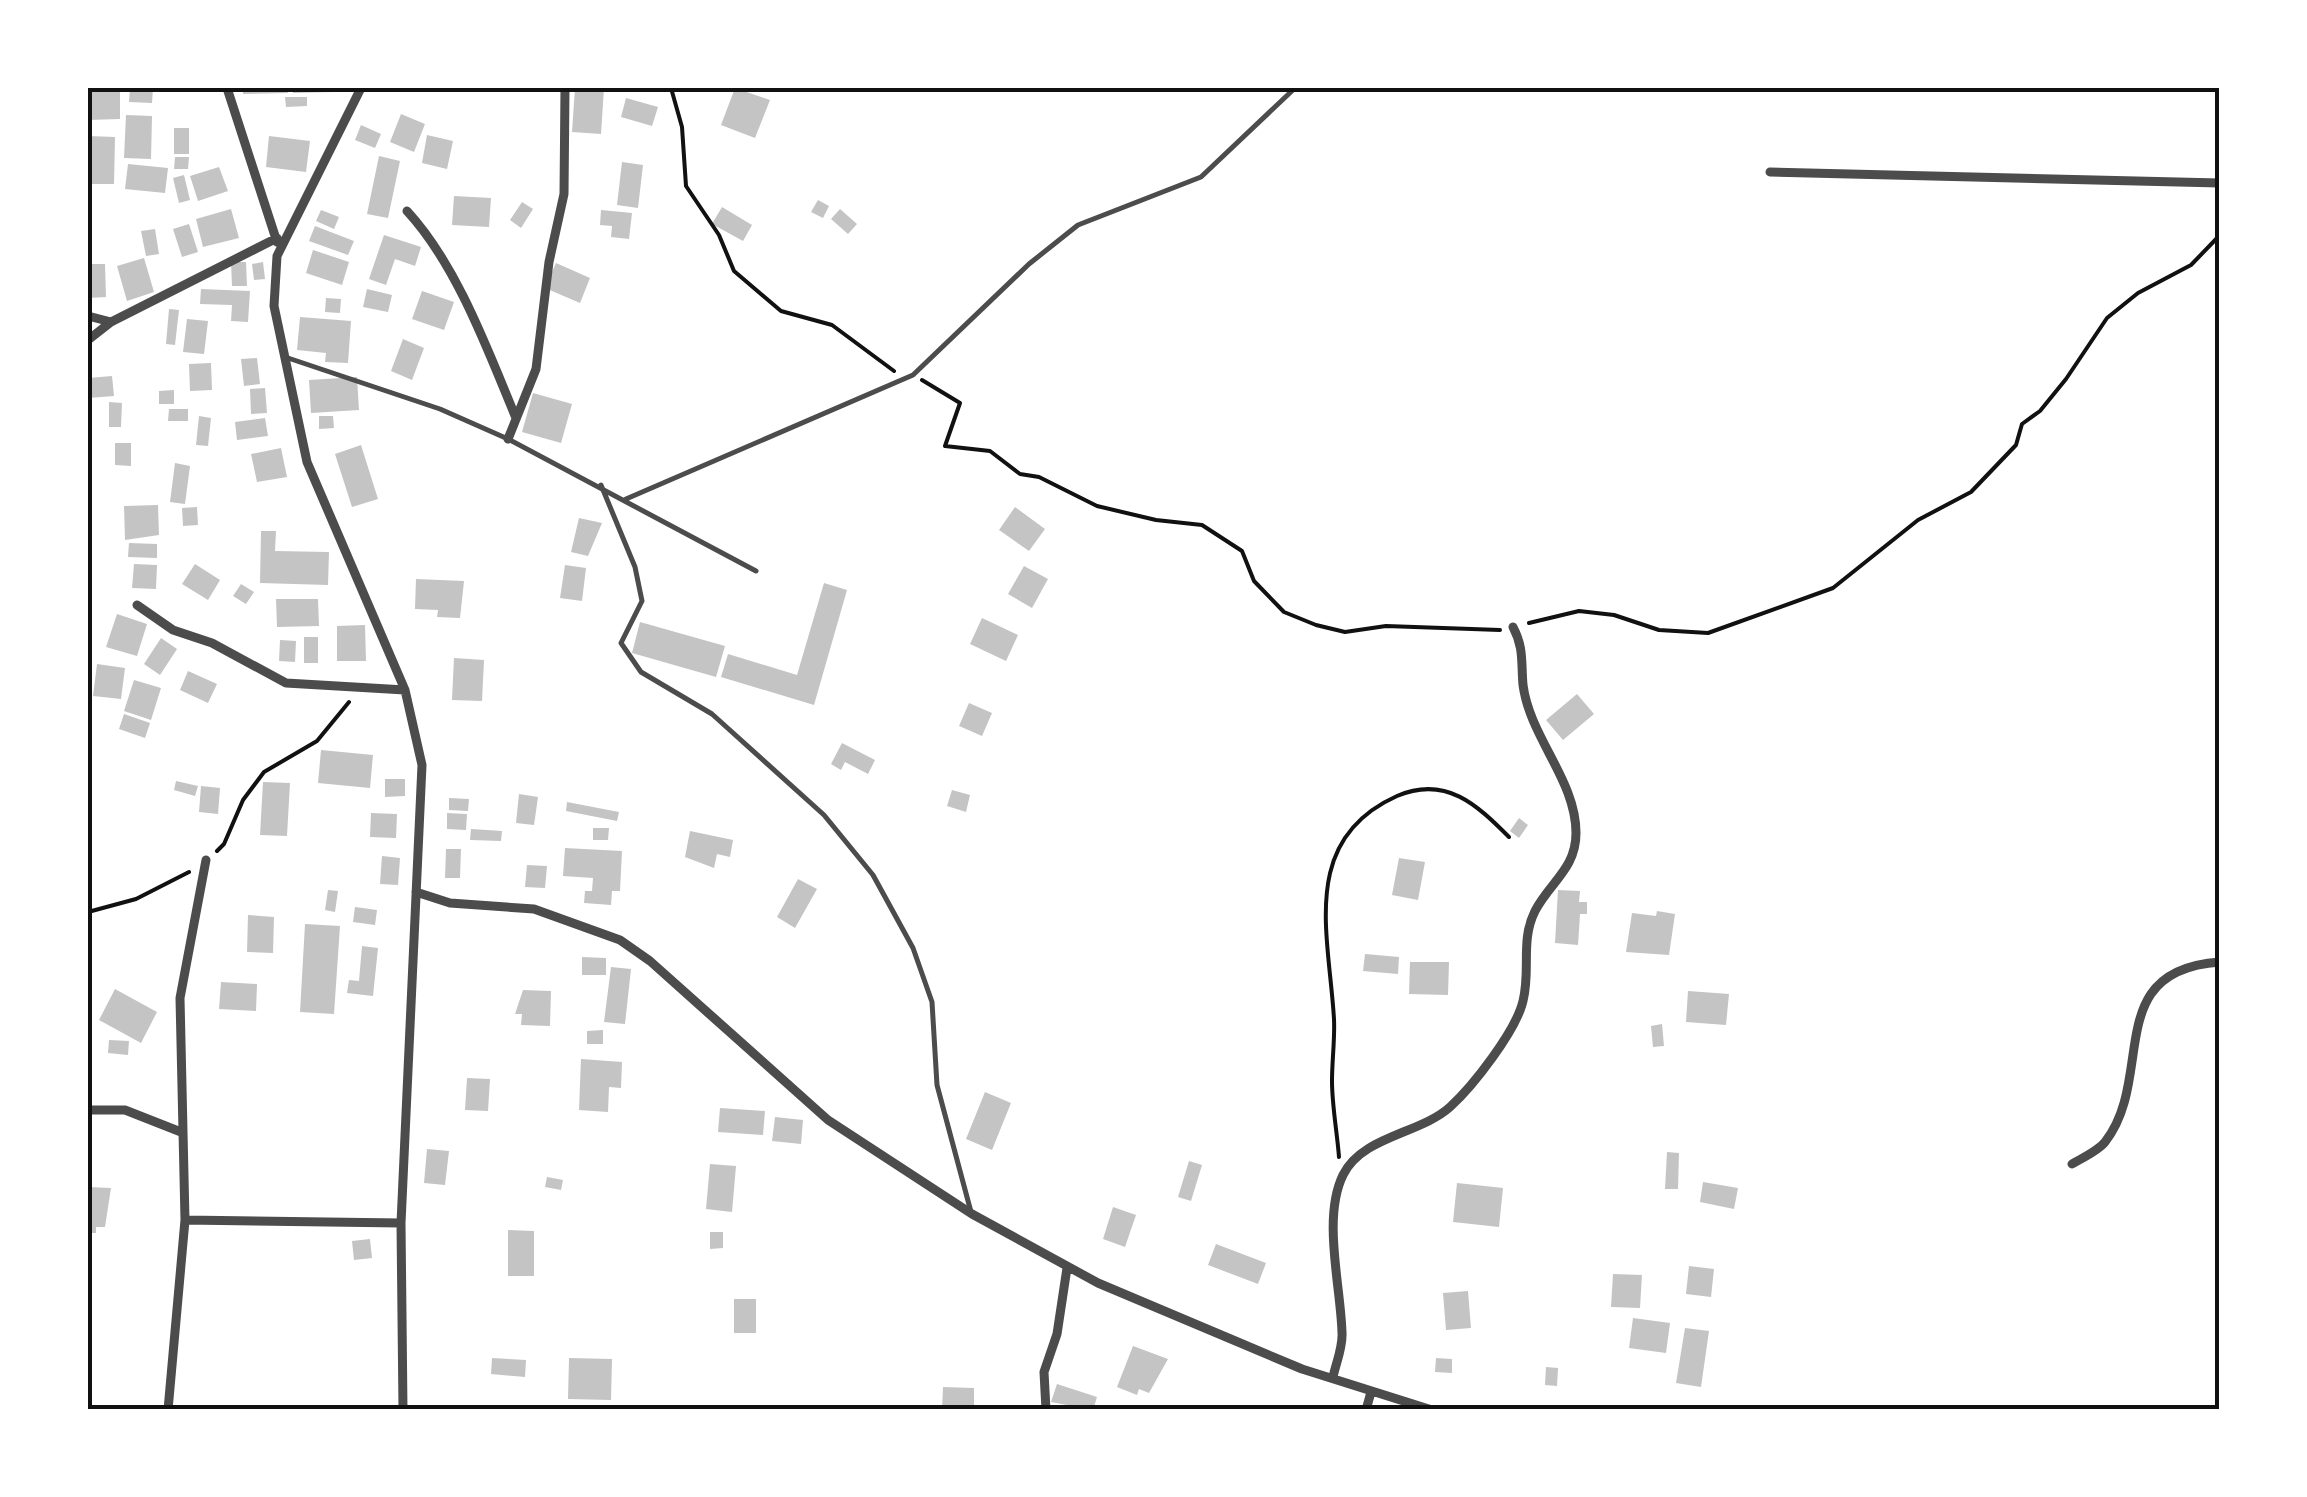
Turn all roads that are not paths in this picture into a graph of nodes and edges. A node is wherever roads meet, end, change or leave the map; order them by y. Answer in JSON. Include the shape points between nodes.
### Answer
{"nodes":[{"id":1,"x":226,"y":88,"type":"edge"},
{"id":2,"x":360,"y":88,"type":"edge"},
{"id":3,"x":564,"y":88,"type":"edge"},
{"id":4,"x":1295,"y":88,"type":"edge"},
{"id":5,"x":1770,"y":172,"type":"dead end"},
{"id":6,"x":2220,"y":182,"type":"edge"},
{"id":7,"x":407,"y":211,"type":"dead end"},
{"id":8,"x":277,"y":238,"type":"junction"},
{"id":9,"x":277,"y":256,"type":"junction"},
{"id":10,"x":88,"y":316,"type":"edge"},
{"id":11,"x":111,"y":322,"type":"junction"},
{"id":12,"x":88,"y":340,"type":"edge"},
{"id":13,"x":282,"y":356,"type":"junction"},
{"id":14,"x":516,"y":418,"type":"junction"},
{"id":15,"x":508,"y":439,"type":"junction"},
{"id":16,"x":601,"y":485,"type":"junction"},
{"id":17,"x":626,"y":499,"type":"junction"},
{"id":18,"x":756,"y":571,"type":"dead end"},
{"id":19,"x":137,"y":605,"type":"dead end"},
{"id":20,"x":1513,"y":626,"type":"road end"},
{"id":21,"x":406,"y":690,"type":"junction"},
{"id":22,"x":206,"y":860,"type":"road end"},
{"id":23,"x":416,"y":892,"type":"junction"},
{"id":24,"x":2220,"y":962,"type":"edge"},
{"id":25,"x":88,"y":1110,"type":"edge"},
{"id":26,"x":181,"y":1132,"type":"junction"},
{"id":27,"x":2072,"y":1164,"type":"dead end"},
{"id":28,"x":972,"y":1214,"type":"junction"},
{"id":29,"x":185,"y":1220,"type":"junction"},
{"id":30,"x":401,"y":1223,"type":"junction"},
{"id":31,"x":1066,"y":1268,"type":"junction"},
{"id":32,"x":1333,"y":1378,"type":"junction"},
{"id":33,"x":1372,"y":1392,"type":"junction"},
{"id":34,"x":168,"y":1410,"type":"edge"},
{"id":35,"x":402,"y":1410,"type":"edge"},
{"id":36,"x":1046,"y":1410,"type":"edge"},
{"id":37,"x":1366,"y":1410,"type":"edge"},
{"id":38,"x":1432,"y":1410,"type":"edge"}],
"edges":[{"from":1,"to":8,"type":"street"},
{"from":2,"to":9,"type":"street"},
{"from":3,"to":14,"type":"street","via":[[564,194],[536,370]]},
{"from":4,"to":17,"type":"lane","via":[[1201,177],[1078,224],[912,376]]},
{"from":5,"to":6,"type":"street"},
{"from":7,"to":14,"type":"street","via":[[448,270]]},
{"from":8,"to":9,"type":"street"},
{"from":8,"to":11,"type":"street"},
{"from":9,"to":13,"type":"street","via":[[274,306]]},
{"from":10,"to":11,"type":"street"},
{"from":11,"to":12,"type":"street"},
{"from":13,"to":15,"type":"lane"},
{"from":13,"to":21,"type":"street","via":[[307,462]]},
{"from":14,"to":15,"type":"street"},
{"from":15,"to":16,"type":"lane"},
{"from":16,"to":17,"type":"lane"},
{"from":16,"to":28,"type":"lane","via":[[642,601],[621,643],[630,658],[640,672],[712,714],[824,815],[873,875],[913,948],[932,1002],[936,1085]]},
{"from":17,"to":18,"type":"lane"},
{"from":19,"to":21,"type":"street","via":[[173,630],[286,682]]},
{"from":20,"to":32,"type":"street","via":[[1524,648],[1531,716],[1574,800],[1572,862],[1535,910],[1525,942],[1523,1002],[1513,1027],[1451,1106],[1366,1150],[1346,1169],[1333,1252],[1343,1337]]},
{"from":21,"to":23,"type":"street","via":[[422,765]]},
{"from":22,"to":26,"type":"street","via":[[180,998]]},
{"from":23,"to":28,"type":"street","via":[[450,903],[534,909],[620,940],[828,1120]]},
{"from":23,"to":30,"type":"street"},
{"from":24,"to":27,"type":"street","via":[[2175,970],[2147,994],[2117,1117],[2104,1144]]},
{"from":25,"to":26,"type":"street","via":[[125,1110]]},
{"from":26,"to":29,"type":"street"},
{"from":28,"to":31,"type":"street"},
{"from":29,"to":30,"type":"street"},
{"from":29,"to":34,"type":"street"},
{"from":30,"to":35,"type":"street"},
{"from":31,"to":32,"type":"street"},
{"from":31,"to":36,"type":"street","via":[[1044,1372]]},
{"from":32,"to":33,"type":"street"},
{"from":33,"to":37,"type":"street"},
{"from":33,"to":38,"type":"street"}]}
